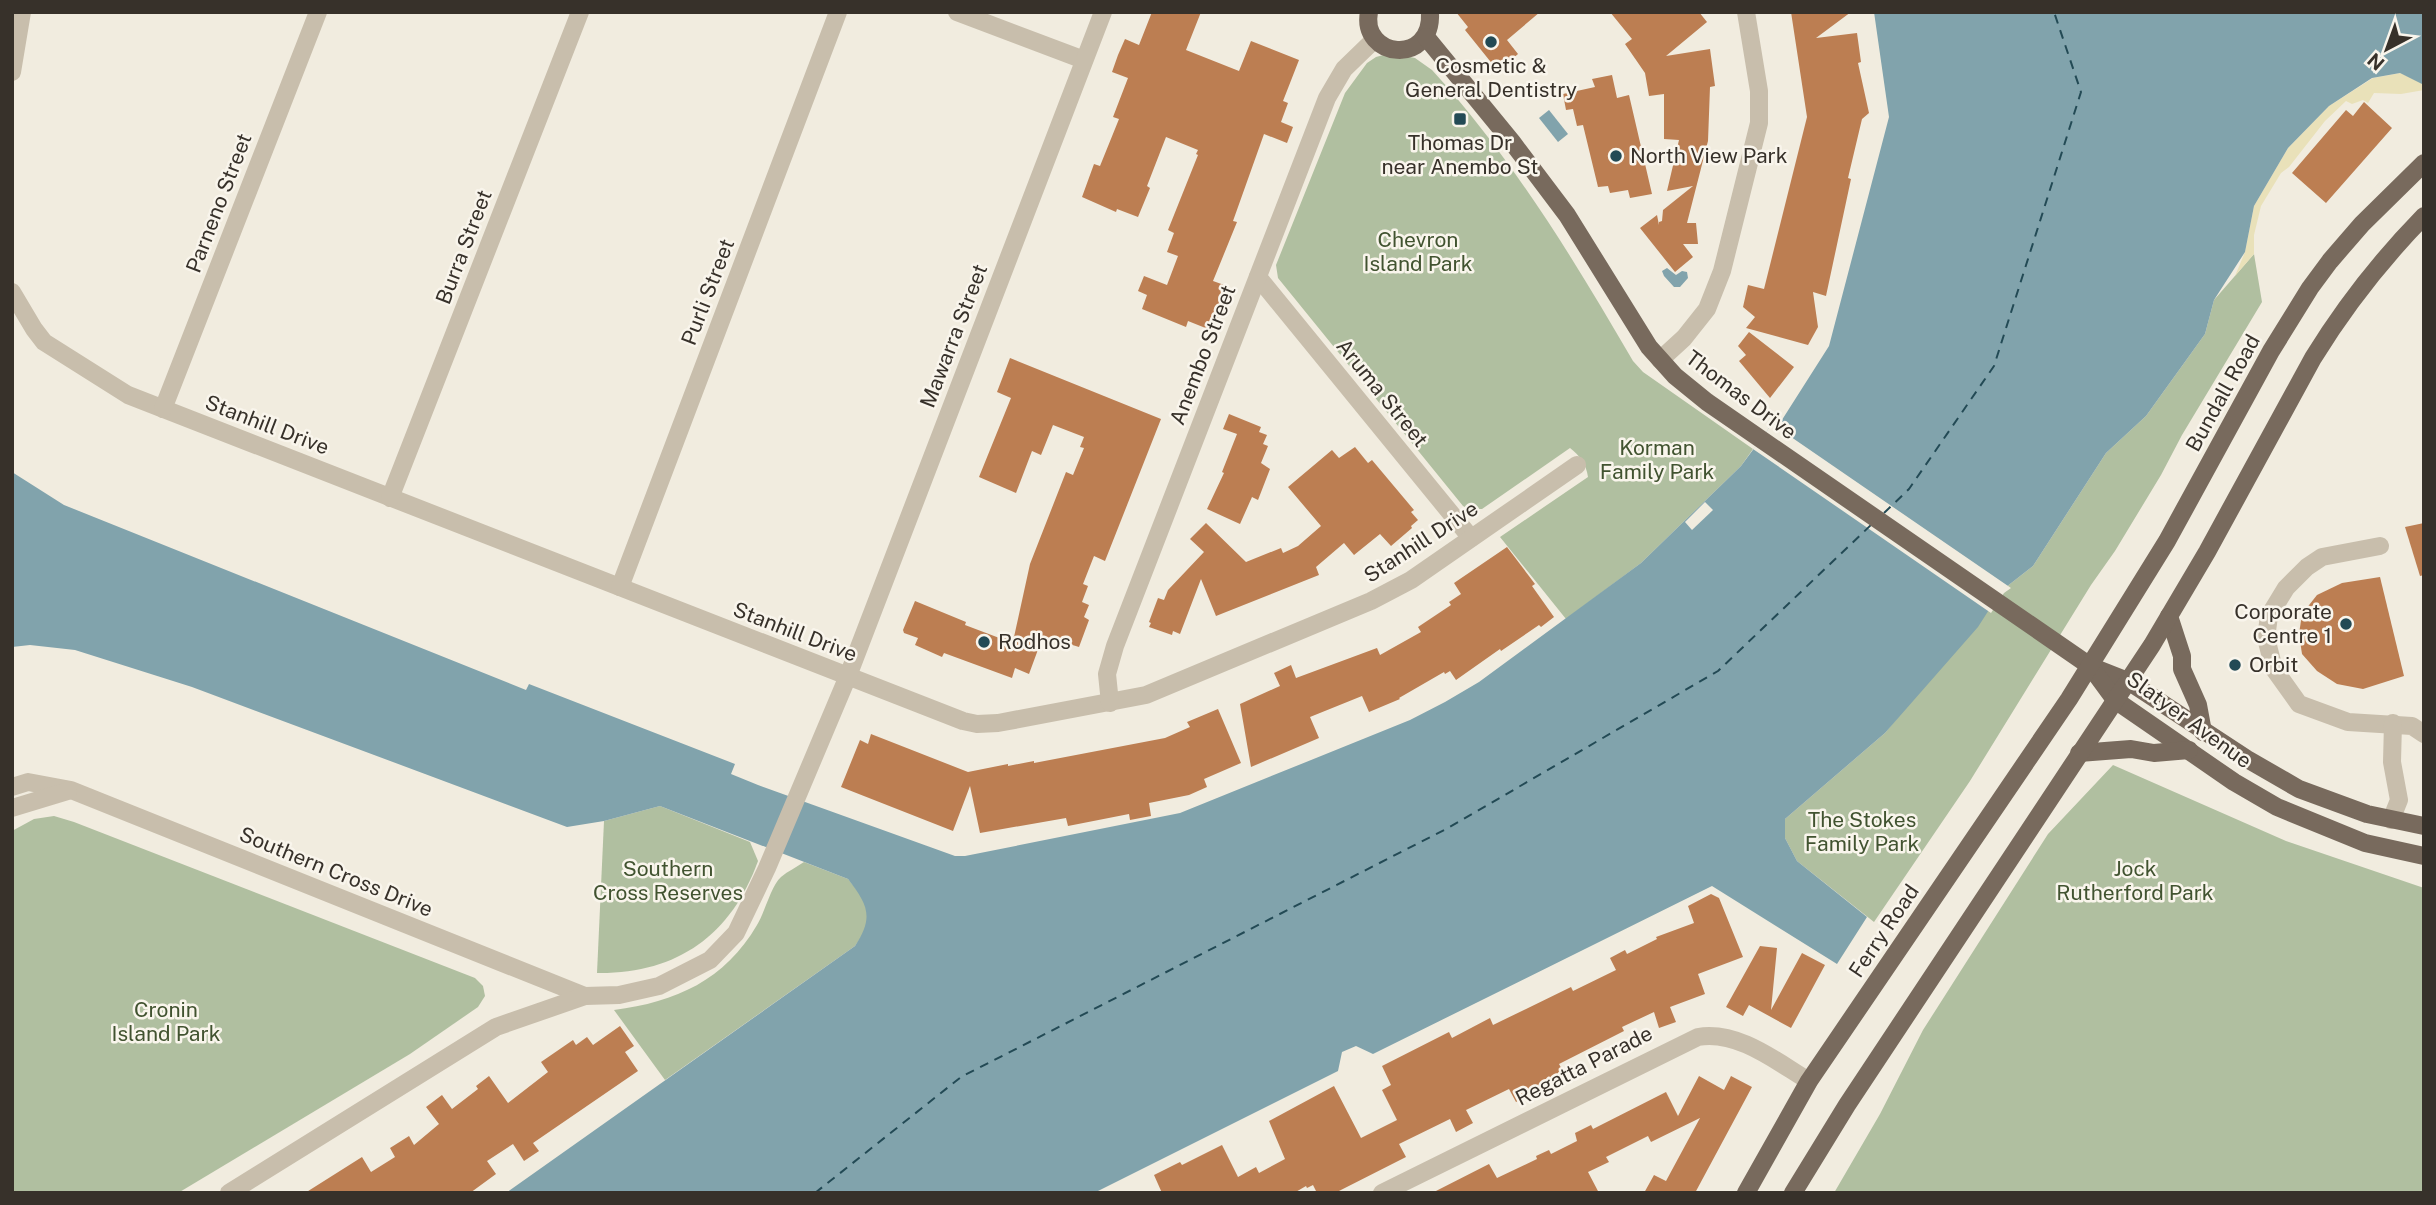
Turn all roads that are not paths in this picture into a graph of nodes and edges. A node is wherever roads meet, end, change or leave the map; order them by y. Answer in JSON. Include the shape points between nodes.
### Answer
{"nodes":[{"id":1,"x":22,"y":12,"type":"edge"},
{"id":2,"x":317,"y":12,"type":"edge"},
{"id":3,"x":580,"y":12,"type":"edge"},
{"id":4,"x":838,"y":12,"type":"edge"},
{"id":5,"x":957,"y":12,"type":"edge"},
{"id":6,"x":1103,"y":12,"type":"edge"},
{"id":7,"x":1369,"y":12,"type":"edge"},
{"id":8,"x":1430,"y":12,"type":"edge"},
{"id":9,"x":1746,"y":12,"type":"edge"},
{"id":10,"x":1426,"y":37,"type":"junction"},
{"id":11,"x":1375,"y":39,"type":"junction"},
{"id":12,"x":1084,"y":60,"type":"junction"},
{"id":13,"x":12,"y":72,"type":"edge"},
{"id":14,"x":2424,"y":163,"type":"edge"},
{"id":15,"x":2424,"y":216,"type":"edge"},
{"id":16,"x":1258,"y":277,"type":"junction"},
{"id":17,"x":12,"y":292,"type":"edge"},
{"id":18,"x":1660,"y":360,"type":"junction"},
{"id":19,"x":163,"y":409,"type":"junction"},
{"id":20,"x":1577,"y":465,"type":"dead end"},
{"id":21,"x":390,"y":498,"type":"junction"},
{"id":22,"x":1471,"y":538,"type":"junction"},
{"id":23,"x":2380,"y":546,"type":"dead end"},
{"id":24,"x":620,"y":587,"type":"junction"},
{"id":25,"x":2169,"y":617,"type":"junction"},
{"id":26,"x":2090,"y":666,"type":"junction"},
{"id":27,"x":848,"y":676,"type":"junction"},
{"id":28,"x":2128,"y":681,"type":"junction"},
{"id":29,"x":2115,"y":700,"type":"junction"},
{"id":30,"x":1110,"y":703,"type":"junction"},
{"id":31,"x":2393,"y":723,"type":"junction"},
{"id":32,"x":2203,"y":732,"type":"junction"},
{"id":33,"x":2424,"y":734,"type":"edge"},
{"id":34,"x":2189,"y":750,"type":"junction"},
{"id":35,"x":2079,"y":753,"type":"junction"},
{"id":36,"x":12,"y":787,"type":"edge"},
{"id":37,"x":71,"y":790,"type":"junction"},
{"id":38,"x":12,"y":808,"type":"edge"},
{"id":39,"x":2391,"y":820,"type":"junction"},
{"id":40,"x":2424,"y":826,"type":"edge"},
{"id":41,"x":2424,"y":856,"type":"edge"},
{"id":42,"x":585,"y":996,"type":"junction"},
{"id":43,"x":1809,"y":1081,"type":"junction"},
{"id":44,"x":229,"y":1193,"type":"edge"},
{"id":45,"x":1382,"y":1193,"type":"edge"},
{"id":46,"x":1746,"y":1193,"type":"edge"},
{"id":47,"x":1793,"y":1193,"type":"edge"}],
"edges":[{"from":1,"to":13,"type":"street"},
{"from":2,"to":19,"type":"street","name":"Parneno Street"},
{"from":3,"to":21,"type":"street","name":"Burra Street"},
{"from":4,"to":24,"type":"street","name":"Purli Street"},
{"from":5,"to":12,"type":"street"},
{"from":6,"to":12,"type":"street","name":"Mawarra Street"},
{"from":7,"to":11,"type":"main road"},
{"from":8,"to":10,"type":"main road"},
{"from":9,"to":18,"type":"street","via":[[1759,91],[1759,122],[1722,271],[1707,309]]},
{"from":10,"to":11,"type":"main road","via":[[1401,51]]},
{"from":10,"to":18,"type":"main road","name":"Thomas Drive","via":[[1567,215]]},
{"from":11,"to":16,"type":"street","name":"Anembo Street","via":[[1333,85]]},
{"from":12,"to":27,"type":"street","name":"Mawarra Street"},
{"from":14,"to":26,"type":"main road","name":"Bundall Road","via":[[2362,223],[2310,288],[2167,541]]},
{"from":15,"to":25,"type":"main road","via":[[2379,264],[2332,328]]},
{"from":16,"to":22,"type":"street","name":"Aruma Street"},
{"from":16,"to":30,"type":"street","name":"Anembo Street","via":[[1112,652],[1107,674]]},
{"from":17,"to":19,"type":"street","name":"Stanhill Drive","via":[[44,342],[122,392]]},
{"from":18,"to":26,"type":"main road","name":"Thomas Drive","via":[[1754,436]]},
{"from":19,"to":21,"type":"street","name":"Stanhill Drive"},
{"from":20,"to":22,"type":"street","name":"Stanhill Drive"},
{"from":21,"to":24,"type":"street","name":"Stanhill Drive"},
{"from":22,"to":30,"type":"street","name":"Stanhill Drive","via":[[1411,580],[1371,601],[1154,692]]},
{"from":23,"to":31,"type":"street","via":[[2322,557],[2307,567],[2286,587],[2269,616],[2266,638],[2274,669],[2299,704],[2348,722]]},
{"from":24,"to":27,"type":"street","name":"Stanhill Drive"},
{"from":25,"to":28,"type":"main road"},
{"from":25,"to":32,"type":"main road"},
{"from":26,"to":28,"type":"main road","name":"Slatyer Avenue"},
{"from":26,"to":29,"type":"main road","name":"Slatyer Avenue"},
{"from":26,"to":43,"type":"main road","name":"Ferry Road"},
{"from":27,"to":30,"type":"street","name":"Stanhill Drive","via":[[977,724]]},
{"from":27,"to":42,"type":"street","name":"Southern Cross Drive","via":[[736,933],[710,960],[659,986],[619,995]]},
{"from":28,"to":29,"type":"main road"},
{"from":28,"to":32,"type":"main road","name":"Slatyer Avenue"},
{"from":29,"to":34,"type":"main road","name":"Slatyer Avenue"},
{"from":29,"to":35,"type":"main road"},
{"from":31,"to":33,"type":"street","via":[[2413,726]]},
{"from":31,"to":39,"type":"street","via":[[2392,762],[2399,800]]},
{"from":32,"to":39,"type":"main road","name":"Slatyer Avenue","via":[[2299,789]]},
{"from":34,"to":35,"type":"main road"},
{"from":34,"to":41,"type":"main road","name":"Slatyer Avenue","via":[[2286,811],[2365,843]]},
{"from":35,"to":47,"type":"main road"},
{"from":36,"to":37,"type":"street","name":"Southern Cross Drive","via":[[28,782]]},
{"from":37,"to":38,"type":"street"},
{"from":37,"to":42,"type":"street","name":"Southern Cross Drive"},
{"from":39,"to":40,"type":"main road","name":"Slatyer Avenue"},
{"from":42,"to":44,"type":"street","name":"Southern Cross Drive","via":[[496,1027]]},
{"from":43,"to":45,"type":"street","name":"Regatta Parade","via":[[1737,1041],[1711,1035],[1694,1038]]},
{"from":43,"to":46,"type":"main road","name":"Ferry Road"}]}
